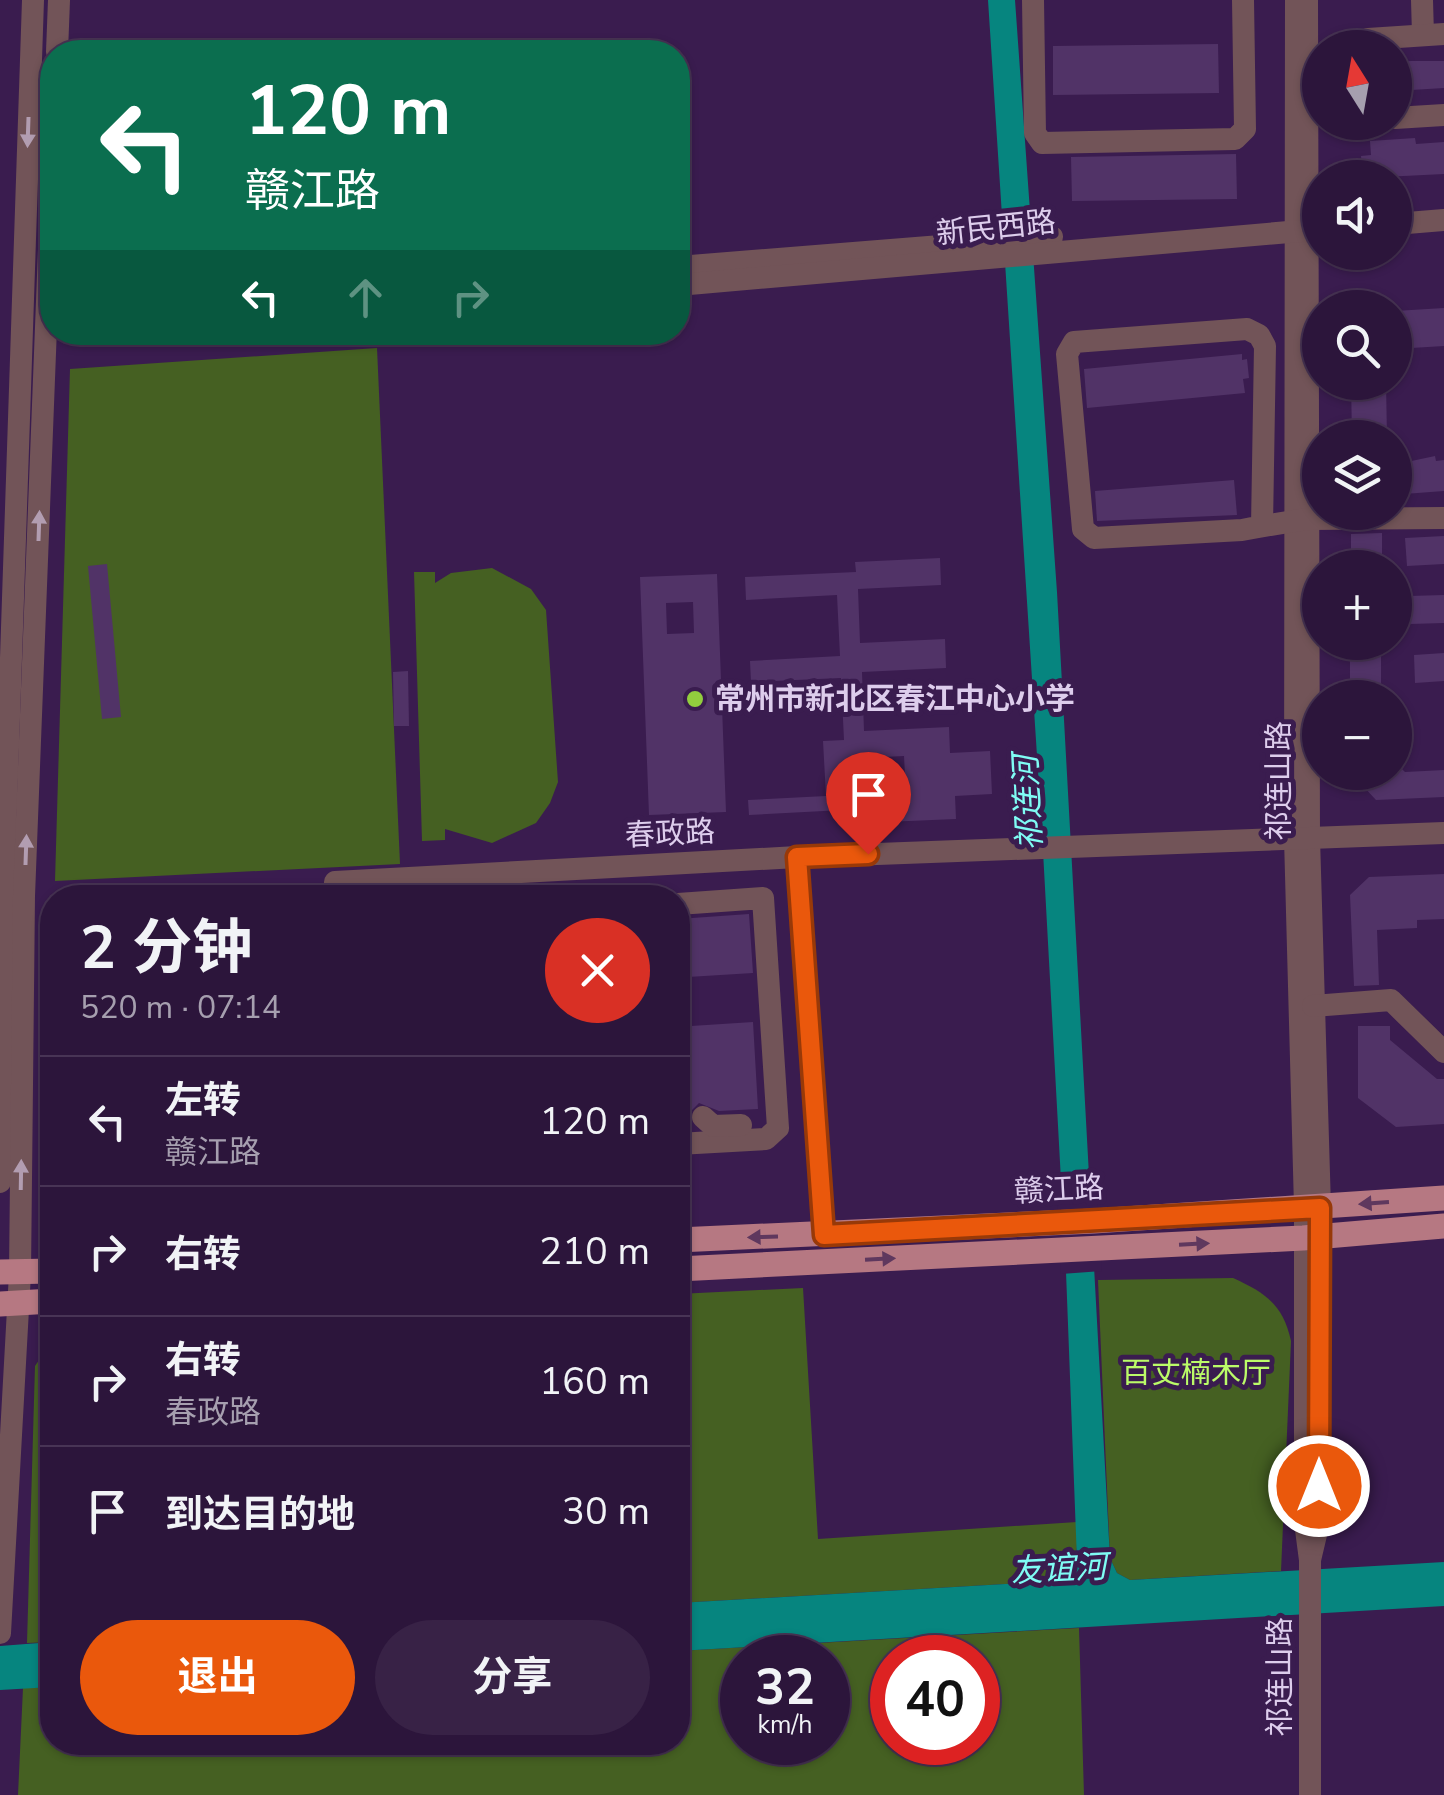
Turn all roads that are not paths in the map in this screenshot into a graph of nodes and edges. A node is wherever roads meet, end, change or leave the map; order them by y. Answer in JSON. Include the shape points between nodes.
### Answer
{"nodes":[{"id":1,"x":33,"y":0,"type":"edge"},
{"id":2,"x":59,"y":0,"type":"edge"},
{"id":3,"x":1034,"y":0,"type":"edge"},
{"id":4,"x":1243,"y":0,"type":"edge"},
{"id":5,"x":1296,"y":0,"type":"edge"},
{"id":6,"x":1306,"y":0,"type":"edge"},
{"id":7,"x":1422,"y":0,"type":"edge"},
{"id":8,"x":1434,"y":34,"type":"edge"},
{"id":9,"x":57,"y":40,"type":"edge"},
{"id":10,"x":1444,"y":115,"type":"edge"},
{"id":11,"x":1412,"y":117,"type":"edge"},
{"id":12,"x":1305,"y":160,"type":"edge"},
{"id":13,"x":1307,"y":160,"type":"edge"},
{"id":14,"x":1444,"y":206,"type":"edge"},
{"id":15,"x":1412,"y":209,"type":"edge"},
{"id":16,"x":1444,"y":220,"type":"edge"},
{"id":17,"x":1412,"y":223,"type":"edge"},
{"id":18,"x":1302,"y":224,"type":"edge"},
{"id":19,"x":987,"y":252,"type":"junction"},
{"id":20,"x":690,"y":266,"type":"edge"},
{"id":21,"x":1307,"y":270,"type":"edge"},
{"id":22,"x":690,"y":283,"type":"edge"},
{"id":23,"x":40,"y":324,"type":"edge"},
{"id":24,"x":11,"y":325,"type":"edge"},
{"id":25,"x":50,"y":345,"type":"edge"},
{"id":26,"x":1304,"y":420,"type":"edge"},
{"id":27,"x":1412,"y":518,"type":"edge"},
{"id":28,"x":1444,"y":518,"type":"edge"},
{"id":29,"x":1302,"y":520,"type":"edge"},
{"id":30,"x":1262,"y":526,"type":"junction"},
{"id":31,"x":1302,"y":530,"type":"edge"},
{"id":32,"x":1444,"y":832,"type":"edge"},
{"id":33,"x":1302,"y":838,"type":"junction"},
{"id":34,"x":797,"y":857,"type":"junction"},
{"id":35,"x":335,"y":882,"type":"dead end"},
{"id":36,"x":690,"y":903,"type":"edge"},
{"id":37,"x":1314,"y":1006,"type":"junction"},
{"id":38,"x":1444,"y":1052,"type":"edge"},
{"id":39,"x":704,"y":1117,"type":"dead end"},
{"id":40,"x":778,"y":1124,"type":"junction"},
{"id":41,"x":690,"y":1143,"type":"edge"},
{"id":42,"x":0,"y":1182,"type":"edge"},
{"id":43,"x":1444,"y":1198,"type":"edge"},
{"id":44,"x":1312,"y":1208,"type":"junction"},
{"id":45,"x":1444,"y":1226,"type":"edge"},
{"id":46,"x":824,"y":1235,"type":"junction"},
{"id":47,"x":1310,"y":1238,"type":"junction"},
{"id":48,"x":690,"y":1240,"type":"edge"},
{"id":49,"x":690,"y":1268,"type":"edge"},
{"id":50,"x":10,"y":1272,"type":"edge"},
{"id":51,"x":40,"y":1272,"type":"edge"},
{"id":52,"x":40,"y":1302,"type":"edge"},
{"id":53,"x":9,"y":1304,"type":"edge"},
{"id":54,"x":0,"y":1632,"type":"edge"},
{"id":55,"x":1310,"y":1795,"type":"edge"}],
"edges":[{"from":1,"to":24,"type":"street","one_way":true},
{"from":2,"to":9,"type":"street"},
{"from":3,"to":4,"type":"street","via":[[1034,133],[1042,143],[1235,140],[1246,130]]},
{"from":5,"to":12,"type":"street","name":"祁连山路"},
{"from":6,"to":13,"type":"street","name":"祁连山路"},
{"from":7,"to":8,"type":"street"},
{"from":10,"to":11,"type":"street"},
{"from":14,"to":15,"type":"street"},
{"from":16,"to":17,"type":"street"},
{"from":18,"to":19,"type":"street","name":"新民西路"},
{"from":19,"to":20,"type":"street","name":"新民西路"},
{"from":19,"to":22,"type":"street","name":"新民西路"},
{"from":21,"to":26,"type":"street","name":"祁连山路"},
{"from":23,"to":24,"type":"street"},
{"from":24,"to":42,"type":"street"},
{"from":50,"to":25,"type":"street","one_way":true},
{"from":27,"to":28,"type":"street"},
{"from":29,"to":30,"type":"street"},
{"from":30,"to":30,"type":"street","via":[[1265,346],[1259,335],[1248,329],[1074,342],[1066,354],[1083,529],[1094,538]]},
{"from":31,"to":33,"type":"street","name":"祁连山路"},
{"from":32,"to":33,"type":"street"},
{"from":33,"to":34,"type":"street","name":"春政路"},
{"from":33,"to":37,"type":"street","name":"祁连山路"},
{"from":33,"to":44,"type":"street","name":"祁连山路"},
{"from":34,"to":35,"type":"street","name":"春政路"},
{"from":34,"to":46,"type":"street"},
{"from":36,"to":40,"type":"street","via":[[763,898]]},
{"from":37,"to":38,"type":"street","via":[[1391,1000]]},
{"from":37,"to":44,"type":"street","name":"祁连山路"},
{"from":39,"to":40,"type":"street","via":[[714,1126]]},
{"from":40,"to":41,"type":"street","via":[[766,1139]]},
{"from":43,"to":44,"type":"main road","name":"赣江路","one_way":true},
{"from":44,"to":46,"type":"main road","name":"赣江路"},
{"from":44,"to":47,"type":"street","name":"祁连山路"},
{"from":45,"to":47,"type":"main road","name":"赣江路"},
{"from":46,"to":48,"type":"main road","name":"赣江路","one_way":true},
{"from":49,"to":47,"type":"main road","name":"赣江路","one_way":true},
{"from":47,"to":55,"type":"street","name":"祁连山路","via":[[1319,1522],[1310,1560]]},
{"from":50,"to":51,"type":"main road"},
{"from":50,"to":53,"type":"street"},
{"from":52,"to":53,"type":"main road"},
{"from":53,"to":54,"type":"street"}]}
